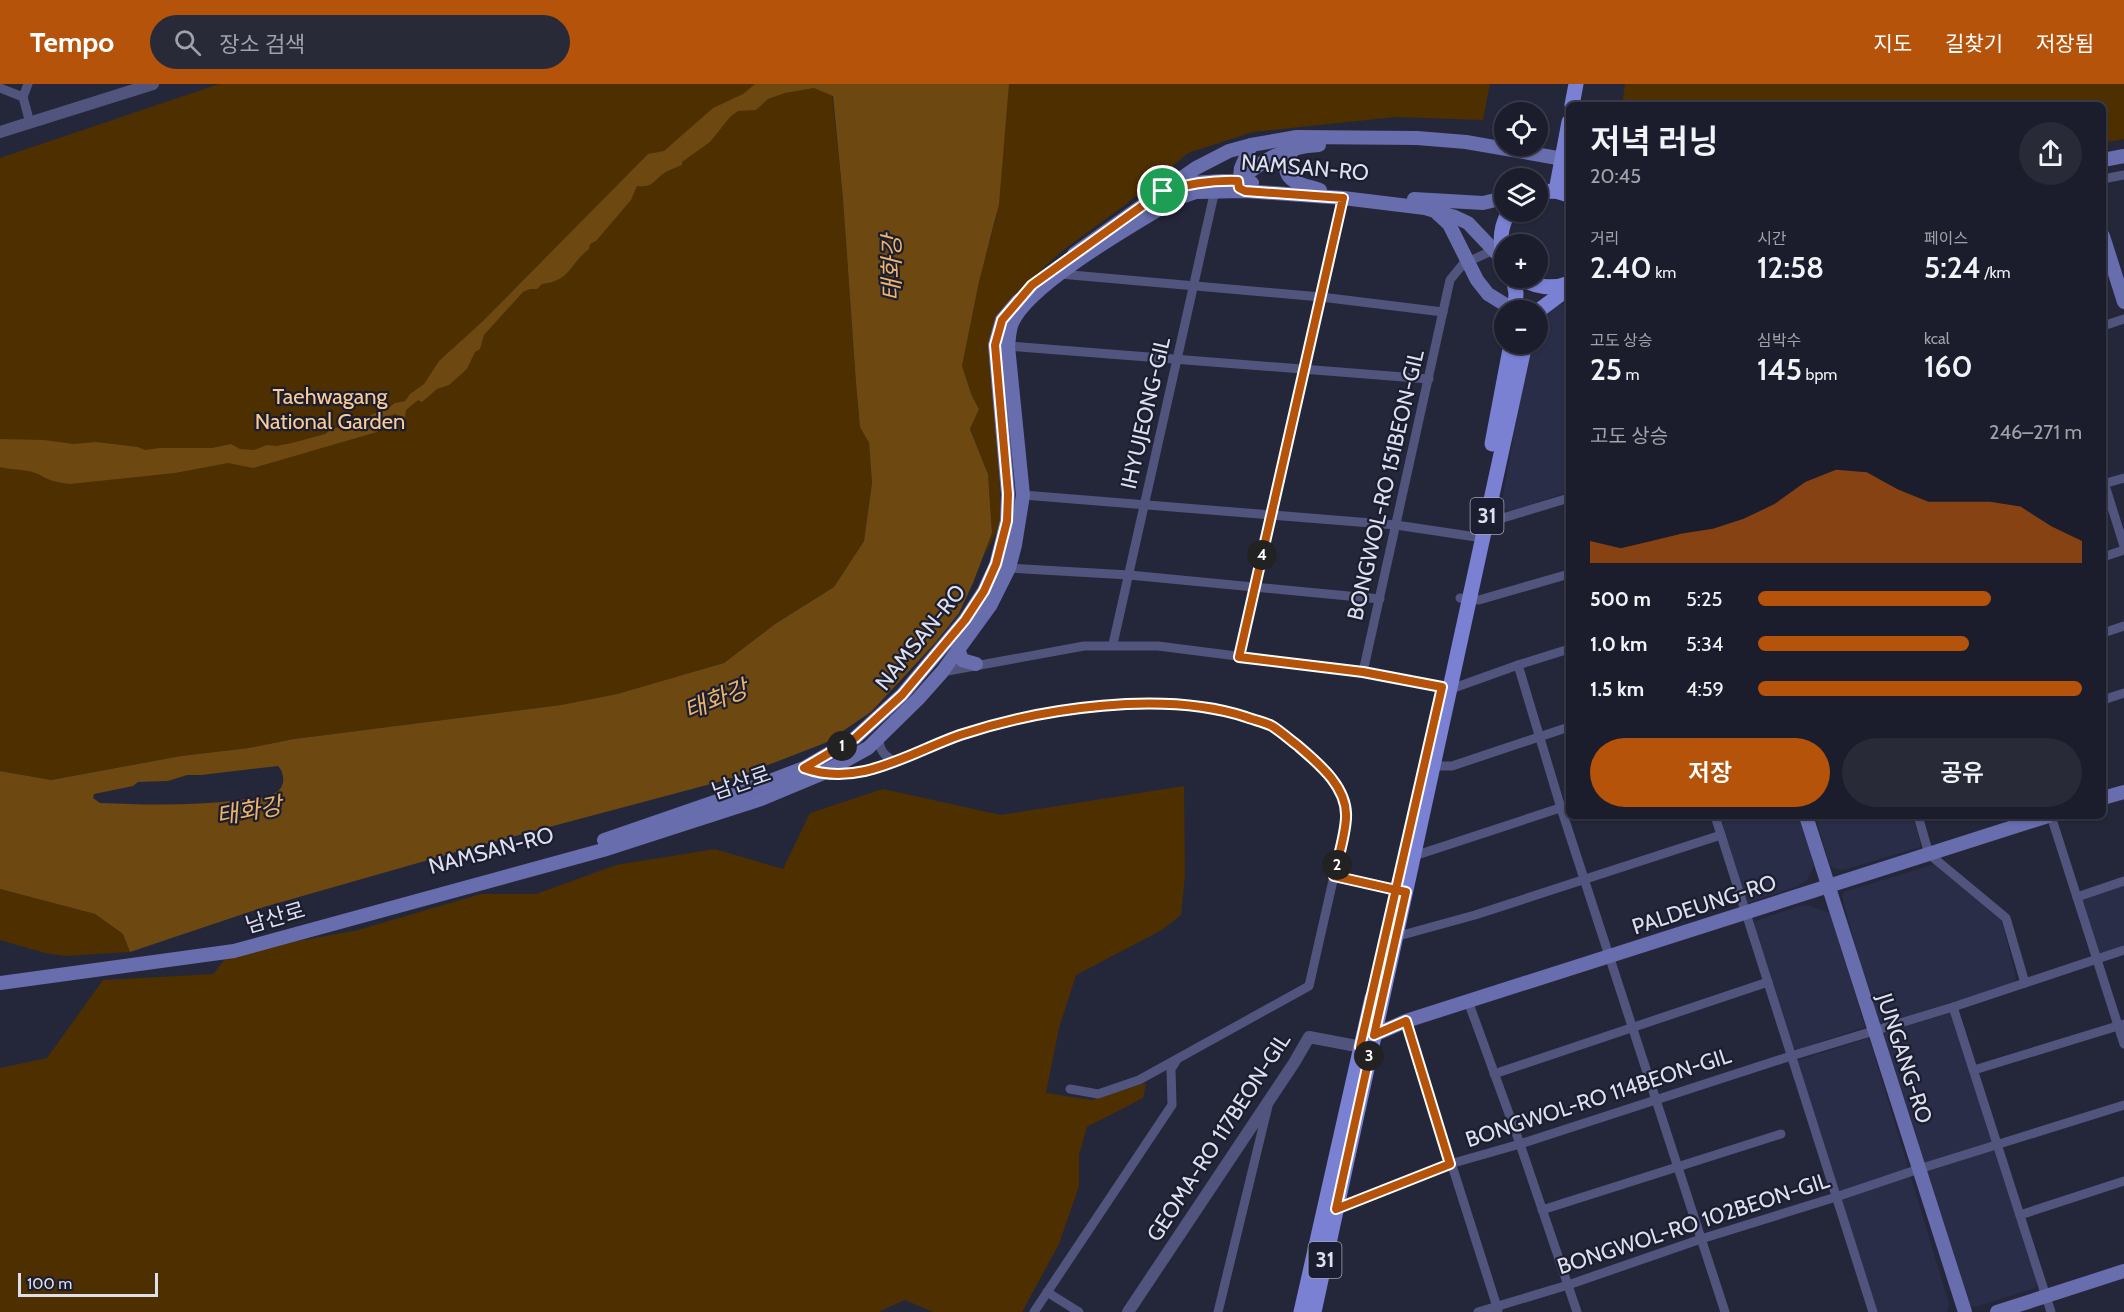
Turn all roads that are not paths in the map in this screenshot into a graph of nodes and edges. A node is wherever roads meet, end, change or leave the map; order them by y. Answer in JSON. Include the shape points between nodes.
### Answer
{"nodes":[{"id":1,"x":28,"y":84,"type":"edge"},
{"id":2,"x":153,"y":84,"type":"edge"},
{"id":3,"x":1576,"y":84,"type":"edge"},
{"id":4,"x":0,"y":88,"type":"edge"},
{"id":5,"x":23,"y":97,"type":"junction"},
{"id":6,"x":1573,"y":102,"type":"edge"},
{"id":7,"x":30,"y":123,"type":"junction"},
{"id":8,"x":0,"y":132,"type":"edge"},
{"id":9,"x":1368,"y":136,"type":"junction"},
{"id":10,"x":1566,"y":138,"type":"edge"},
{"id":11,"x":1251,"y":145,"type":"junction"},
{"id":12,"x":1297,"y":146,"type":"junction"},
{"id":13,"x":2124,"y":156,"type":"edge"},
{"id":14,"x":1566,"y":159,"type":"edge"},
{"id":15,"x":2106,"y":159,"type":"edge"},
{"id":16,"x":2124,"y":176,"type":"edge"},
{"id":17,"x":2106,"y":179,"type":"edge"},
{"id":18,"x":1242,"y":186,"type":"junction"},
{"id":19,"x":1550,"y":189,"type":"edge"},
{"id":20,"x":1218,"y":190,"type":"junction"},
{"id":21,"x":1320,"y":190,"type":"junction"},
{"id":22,"x":1163,"y":191,"type":"junction"},
{"id":23,"x":1343,"y":198,"type":"junction"},
{"id":24,"x":1494,"y":200,"type":"edge"},
{"id":25,"x":1436,"y":211,"type":"junction"},
{"id":26,"x":2106,"y":245,"type":"edge"},
{"id":27,"x":1494,"y":247,"type":"edge"},
{"id":28,"x":1494,"y":256,"type":"edge"},
{"id":29,"x":1469,"y":261,"type":"junction"},
{"id":30,"x":1060,"y":274,"type":"junction"},
{"id":31,"x":1194,"y":285,"type":"junction"},
{"id":32,"x":1548,"y":287,"type":"edge"},
{"id":33,"x":1566,"y":290,"type":"edge"},
{"id":34,"x":1566,"y":291,"type":"edge"},
{"id":35,"x":1321,"y":297,"type":"junction"},
{"id":36,"x":1498,"y":300,"type":"edge"},
{"id":37,"x":2124,"y":302,"type":"edge"},
{"id":38,"x":1548,"y":304,"type":"edge"},
{"id":39,"x":1443,"y":312,"type":"junction"},
{"id":40,"x":2124,"y":320,"type":"edge"},
{"id":41,"x":2106,"y":325,"type":"edge"},
{"id":42,"x":1008,"y":346,"type":"junction"},
{"id":43,"x":1509,"y":354,"type":"edge"},
{"id":44,"x":1523,"y":354,"type":"edge"},
{"id":45,"x":1178,"y":358,"type":"junction"},
{"id":46,"x":1305,"y":369,"type":"junction"},
{"id":47,"x":1429,"y":379,"type":"junction"},
{"id":48,"x":2124,"y":478,"type":"edge"},
{"id":49,"x":2106,"y":482,"type":"edge"},
{"id":50,"x":2106,"y":489,"type":"edge"},
{"id":51,"x":1023,"y":495,"type":"junction"},
{"id":52,"x":1566,"y":499,"type":"edge"},
{"id":53,"x":1145,"y":504,"type":"junction"},
{"id":54,"x":1272,"y":514,"type":"junction"},
{"id":55,"x":1396,"y":525,"type":"junction"},
{"id":56,"x":1480,"y":533,"type":"junction"},
{"id":57,"x":2124,"y":548,"type":"edge"},
{"id":58,"x":2106,"y":556,"type":"edge"},
{"id":59,"x":1009,"y":568,"type":"junction"},
{"id":60,"x":1129,"y":575,"type":"junction"},
{"id":61,"x":1566,"y":575,"type":"edge"},
{"id":62,"x":1255,"y":587,"type":"junction"},
{"id":63,"x":1380,"y":599,"type":"junction"},
{"id":64,"x":1465,"y":599,"type":"junction"},
{"id":65,"x":2124,"y":626,"type":"edge"},
{"id":66,"x":2106,"y":632,"type":"edge"},
{"id":67,"x":1113,"y":644,"type":"junction"},
{"id":68,"x":958,"y":650,"type":"junction"},
{"id":69,"x":1566,"y":650,"type":"edge"},
{"id":70,"x":1244,"y":657,"type":"junction"},
{"id":71,"x":976,"y":664,"type":"junction"},
{"id":72,"x":1518,"y":665,"type":"junction"},
{"id":73,"x":942,"y":672,"type":"junction"},
{"id":74,"x":1363,"y":672,"type":"junction"},
{"id":75,"x":1446,"y":688,"type":"junction"},
{"id":76,"x":2124,"y":693,"type":"edge"},
{"id":77,"x":2106,"y":699,"type":"edge"},
{"id":78,"x":1566,"y":729,"type":"edge"},
{"id":79,"x":1539,"y":736,"type":"junction"},
{"id":80,"x":879,"y":737,"type":"junction"},
{"id":81,"x":895,"y":762,"type":"junction"},
{"id":82,"x":1433,"y":766,"type":"junction"},
{"id":83,"x":804,"y":768,"type":"junction"},
{"id":84,"x":821,"y":774,"type":"junction"},
{"id":85,"x":2124,"y":792,"type":"edge"},
{"id":86,"x":2106,"y":797,"type":"edge"},
{"id":87,"x":1565,"y":807,"type":"edge"},
{"id":88,"x":1568,"y":819,"type":"edge"},
{"id":89,"x":1716,"y":819,"type":"edge"},
{"id":90,"x":1807,"y":819,"type":"edge"},
{"id":91,"x":1919,"y":819,"type":"edge"},
{"id":92,"x":2040,"y":819,"type":"edge"},
{"id":93,"x":2050,"y":819,"type":"edge"},
{"id":94,"x":1721,"y":835,"type":"junction"},
{"id":95,"x":1929,"y":854,"type":"junction"},
{"id":96,"x":1414,"y":856,"type":"junction"},
{"id":97,"x":1334,"y":876,"type":"junction"},
{"id":98,"x":1584,"y":879,"type":"junction"},
{"id":99,"x":2124,"y":881,"type":"edge"},
{"id":100,"x":1828,"y":886,"type":"junction"},
{"id":101,"x":1401,"y":891,"type":"junction"},
{"id":102,"x":2077,"y":897,"type":"junction"},
{"id":103,"x":1745,"y":913,"type":"junction"},
{"id":104,"x":1395,"y":937,"type":"junction"},
{"id":105,"x":2124,"y":950,"type":"edge"},
{"id":106,"x":1610,"y":956,"type":"junction"},
{"id":107,"x":2097,"y":959,"type":"junction"},
{"id":108,"x":0,"y":975,"type":"edge"},
{"id":109,"x":1768,"y":982,"type":"junction"},
{"id":110,"x":0,"y":983,"type":"edge"},
{"id":111,"x":2025,"y":983,"type":"junction"},
{"id":112,"x":1468,"y":1001,"type":"junction"},
{"id":113,"x":1953,"y":1007,"type":"junction"},
{"id":114,"x":1406,"y":1021,"type":"junction"},
{"id":115,"x":2121,"y":1025,"type":"edge"},
{"id":116,"x":1633,"y":1026,"type":"junction"},
{"id":117,"x":1874,"y":1030,"type":"junction"},
{"id":118,"x":1368,"y":1044,"type":"junction"},
{"id":119,"x":2124,"y":1044,"type":"edge"},
{"id":120,"x":1791,"y":1056,"type":"junction"},
{"id":121,"x":1176,"y":1061,"type":"junction"},
{"id":122,"x":1974,"y":1070,"type":"junction"},
{"id":123,"x":1494,"y":1074,"type":"junction"},
{"id":124,"x":1070,"y":1089,"type":"dead end"},
{"id":125,"x":1657,"y":1099,"type":"junction"},
{"id":126,"x":1269,"y":1101,"type":"junction"},
{"id":127,"x":2124,"y":1105,"type":"edge"},
{"id":128,"x":1781,"y":1134,"type":"dead end"},
{"id":129,"x":1520,"y":1144,"type":"junction"},
{"id":130,"x":1998,"y":1144,"type":"junction"},
{"id":131,"x":1450,"y":1164,"type":"junction"},
{"id":132,"x":1678,"y":1167,"type":"junction"},
{"id":133,"x":1919,"y":1169,"type":"junction"},
{"id":134,"x":2124,"y":1181,"type":"edge"},
{"id":135,"x":1836,"y":1197,"type":"junction"},
{"id":136,"x":1336,"y":1209,"type":"junction"},
{"id":137,"x":1542,"y":1210,"type":"junction"},
{"id":138,"x":2020,"y":1215,"type":"junction"},
{"id":139,"x":1701,"y":1239,"type":"junction"},
{"id":140,"x":2124,"y":1271,"type":"edge"},
{"id":141,"x":1568,"y":1285,"type":"junction"},
{"id":142,"x":1047,"y":1292,"type":"junction"},
{"id":143,"x":2046,"y":1296,"type":"junction"},
{"id":144,"x":1497,"y":1309,"type":"edge"},
{"id":145,"x":1034,"y":1312,"type":"edge"},
{"id":146,"x":1079,"y":1312,"type":"edge"},
{"id":147,"x":1128,"y":1312,"type":"edge"},
{"id":148,"x":1218,"y":1312,"type":"edge"},
{"id":149,"x":1301,"y":1312,"type":"edge"},
{"id":150,"x":1314,"y":1312,"type":"edge"},
{"id":151,"x":1478,"y":1312,"type":"edge"},
{"id":152,"x":1577,"y":1312,"type":"edge"},
{"id":153,"x":1725,"y":1312,"type":"edge"},
{"id":154,"x":1873,"y":1312,"type":"edge"},
{"id":155,"x":1965,"y":1312,"type":"edge"},
{"id":156,"x":1997,"y":1312,"type":"edge"},
{"id":157,"x":2052,"y":1312,"type":"edge"}],
"edges":[{"from":1,"to":5,"type":"street"},
{"from":2,"to":7,"type":"street"},
{"from":3,"to":6,"type":"main road"},
{"from":4,"to":5,"type":"street"},
{"from":5,"to":7,"type":"street"},
{"from":7,"to":8,"type":"street"},
{"from":9,"to":11,"type":"main road","via":[[1297,137]]},
{"from":9,"to":12,"type":"main road","via":[[1344,144]]},
{"from":9,"to":14,"type":"main road","via":[[1466,142]]},
{"from":10,"to":19,"type":"main road"},
{"from":11,"to":18,"type":"main road","via":[[1241,168]]},
{"from":11,"to":22,"type":"main road","via":[[1196,168]]},
{"from":12,"to":18,"type":"main road","name":"남산로","via":[[1274,155]]},
{"from":12,"to":21,"type":"main road","via":[[1287,157],[1289,177]]},
{"from":13,"to":15,"type":"main road"},
{"from":16,"to":17,"type":"street"},
{"from":18,"to":20,"type":"main road","name":"남산로"},
{"from":18,"to":21,"type":"main road","name":"NAMSAN-RO"},
{"from":18,"to":22,"type":"main road","name":"NAMSAN-RO","via":[[1191,183]]},
{"from":18,"to":23,"type":"main road"},
{"from":20,"to":30,"type":"main road","name":"남산로","via":[[1176,199]]},
{"from":20,"to":31,"type":"street","name":"IHYUJEONG-GIL"},
{"from":21,"to":24,"type":"main road","name":"NAMSAN-RO","via":[[1465,202]]},
{"from":22,"to":83,"type":"main road","name":"NAMSAN-RO","via":[[1032,285],[1002,320],[995,345],[1008,494],[1007,521],[996,564],[965,620],[902,695],[855,738]]},
{"from":23,"to":25,"type":"main road"},
{"from":23,"to":35,"type":"street"},
{"from":25,"to":27,"type":"main road","via":[[1468,223]]},
{"from":25,"to":29,"type":"main road","via":[[1449,224]]},
{"from":26,"to":37,"type":"main road"},
{"from":28,"to":29,"type":"street","name":"BONGWOL-RO 151BEON-GIL"},
{"from":29,"to":36,"type":"main road","via":[[1477,280]]},
{"from":29,"to":39,"type":"street","name":"BONGWOL-RO 151BEON-GIL","via":[[1450,280]]},
{"from":30,"to":31,"type":"street"},
{"from":30,"to":42,"type":"main road","name":"남산로","via":[[1023,307],[1011,324]]},
{"from":31,"to":35,"type":"street"},
{"from":31,"to":45,"type":"street","name":"IHYUJEONG-GIL"},
{"from":32,"to":33,"type":"main road"},
{"from":34,"to":38,"type":"main road"},
{"from":35,"to":39,"type":"street"},
{"from":35,"to":46,"type":"street"},
{"from":39,"to":47,"type":"street","name":"BONGWOL-RO 151BEON-GIL"},
{"from":40,"to":41,"type":"street"},
{"from":42,"to":45,"type":"street"},
{"from":42,"to":51,"type":"main road","name":"남산로"},
{"from":43,"to":56,"type":"main road"},
{"from":44,"to":56,"type":"main road","number":"31"},
{"from":45,"to":46,"type":"street"},
{"from":45,"to":53,"type":"street","name":"IHYUJEONG-GIL"},
{"from":46,"to":47,"type":"street"},
{"from":46,"to":54,"type":"street"},
{"from":47,"to":55,"type":"street","name":"BONGWOL-RO 151BEON-GIL"},
{"from":48,"to":49,"type":"street"},
{"from":50,"to":57,"type":"street"},
{"from":51,"to":53,"type":"street"},
{"from":51,"to":59,"type":"main road","name":"남산로"},
{"from":52,"to":56,"type":"street"},
{"from":53,"to":54,"type":"street"},
{"from":53,"to":60,"type":"street","name":"IHYUJEONG-GIL"},
{"from":54,"to":55,"type":"street"},
{"from":54,"to":62,"type":"street"},
{"from":55,"to":56,"type":"street"},
{"from":55,"to":63,"type":"street","name":"BONGWOL-RO 151BEON-GIL"},
{"from":56,"to":64,"type":"main road"},
{"from":57,"to":58,"type":"street"},
{"from":59,"to":60,"type":"street"},
{"from":59,"to":68,"type":"main road","name":"남산로","via":[[990,606]]},
{"from":60,"to":62,"type":"street"},
{"from":60,"to":67,"type":"street","name":"IHYUJEONG-GIL"},
{"from":61,"to":64,"type":"street","via":[[1492,597]]},
{"from":62,"to":63,"type":"street"},
{"from":62,"to":70,"type":"street"},
{"from":63,"to":74,"type":"street","name":"BONGWOL-RO 151BEON-GIL"},
{"from":64,"to":75,"type":"main road"},
{"from":65,"to":66,"type":"street"},
{"from":67,"to":70,"type":"street"},
{"from":67,"to":71,"type":"street"},
{"from":68,"to":71,"type":"main road","via":[[962,660]]},
{"from":68,"to":73,"type":"main road","name":"남산로"},
{"from":69,"to":72,"type":"street"},
{"from":70,"to":74,"type":"street"},
{"from":71,"to":73,"type":"street"},
{"from":72,"to":75,"type":"street"},
{"from":72,"to":79,"type":"street"},
{"from":73,"to":80,"type":"main road","name":"남산로"},
{"from":74,"to":75,"type":"street"},
{"from":75,"to":82,"type":"main road","number":"31"},
{"from":75,"to":101,"type":"main road"},
{"from":76,"to":77,"type":"street"},
{"from":78,"to":79,"type":"street"},
{"from":79,"to":82,"type":"street","via":[[1452,766]]},
{"from":79,"to":87,"type":"street"},
{"from":80,"to":81,"type":"street","via":[[881,753]]},
{"from":80,"to":84,"type":"main road","name":"남산로","via":[[868,748]]},
{"from":81,"to":84,"type":"street","via":[[861,772]]},
{"from":81,"to":97,"type":"street","via":[[959,735],[1023,717],[1071,709],[1174,705],[1224,710],[1271,726],[1320,765],[1335,783],[1346,816]]},
{"from":82,"to":96,"type":"main road","number":"31"},
{"from":83,"to":84,"type":"street"},
{"from":83,"to":108,"type":"main road","name":"NAMSAN-RO","via":[[580,848],[257,939],[194,951]]},
{"from":84,"to":110,"type":"main road","name":"남산로","via":[[761,799],[603,850],[234,951]]},
{"from":85,"to":86,"type":"main road"},
{"from":87,"to":96,"type":"street"},
{"from":88,"to":98,"type":"street"},
{"from":89,"to":94,"type":"street"},
{"from":90,"to":100,"type":"main road","name":"JUNGANG-RO"},
{"from":91,"to":95,"type":"street"},
{"from":92,"to":95,"type":"main road","name":"PALDEUNG-RO"},
{"from":93,"to":102,"type":"street"},
{"from":94,"to":98,"type":"street"},
{"from":94,"to":103,"type":"street"},
{"from":95,"to":100,"type":"main road","name":"PALDEUNG-RO"},
{"from":95,"to":111,"type":"street","via":[[2006,918]]},
{"from":96,"to":101,"type":"main road","number":"31"},
{"from":97,"to":101,"type":"street"},
{"from":97,"to":121,"type":"street","via":[[1309,986]]},
{"from":98,"to":104,"type":"street"},
{"from":98,"to":106,"type":"street"},
{"from":99,"to":102,"type":"street"},
{"from":100,"to":103,"type":"main road","name":"PALDEUNG-RO"},
{"from":100,"to":117,"type":"main road","name":"JUNGANG-RO"},
{"from":101,"to":104,"type":"main road","number":"31"},
{"from":101,"to":118,"type":"main road"},
{"from":102,"to":107,"type":"street"},
{"from":103,"to":106,"type":"main road","name":"PALDEUNG-RO"},
{"from":103,"to":109,"type":"street"},
{"from":104,"to":118,"type":"main road","number":"31"},
{"from":105,"to":107,"type":"street","name":"BONGWOL-RO 114BEON-GIL"},
{"from":106,"to":112,"type":"main road","name":"PALDEUNG-RO"},
{"from":106,"to":116,"type":"street"},
{"from":107,"to":111,"type":"street","name":"BONGWOL-RO 114BEON-GIL"},
{"from":107,"to":115,"type":"street"},
{"from":109,"to":116,"type":"street"},
{"from":109,"to":120,"type":"street"},
{"from":111,"to":113,"type":"street","name":"BONGWOL-RO 114BEON-GIL"},
{"from":112,"to":114,"type":"main road","name":"PALDEUNG-RO"},
{"from":112,"to":123,"type":"street"},
{"from":113,"to":117,"type":"street","name":"BONGWOL-RO 114BEON-GIL"},
{"from":113,"to":122,"type":"street"},
{"from":114,"to":118,"type":"main road","name":"PALDEUNG-RO"},
{"from":114,"to":131,"type":"street"},
{"from":115,"to":119,"type":"street"},
{"from":115,"to":122,"type":"street"},
{"from":116,"to":123,"type":"street"},
{"from":116,"to":125,"type":"street"},
{"from":117,"to":120,"type":"street","name":"BONGWOL-RO 114BEON-GIL"},
{"from":117,"to":133,"type":"main road","name":"JUNGANG-RO"},
{"from":118,"to":126,"type":"street","name":"GEOMA-RO 117BEON-GIL","via":[[1309,1037]]},
{"from":118,"to":136,"type":"main road","number":"31"},
{"from":118,"to":149,"type":"main road"},
{"from":120,"to":125,"type":"street","name":"BONGWOL-RO 114BEON-GIL"},
{"from":120,"to":135,"type":"street"},
{"from":121,"to":124,"type":"street","via":[[1139,1080],[1098,1094]]},
{"from":121,"to":142,"type":"street","via":[[1171,1070],[1172,1105]]},
{"from":122,"to":130,"type":"street"},
{"from":123,"to":129,"type":"street"},
{"from":125,"to":129,"type":"street","name":"BONGWOL-RO 114BEON-GIL"},
{"from":125,"to":132,"type":"street"},
{"from":126,"to":147,"type":"street","name":"GEOMA-RO 117BEON-GIL"},
{"from":126,"to":148,"type":"street"},
{"from":127,"to":130,"type":"street","name":"BONGWOL-RO 102BEON-GIL"},
{"from":128,"to":132,"type":"street"},
{"from":129,"to":131,"type":"street","name":"BONGWOL-RO 114BEON-GIL"},
{"from":129,"to":137,"type":"street"},
{"from":130,"to":133,"type":"street","name":"BONGWOL-RO 102BEON-GIL"},
{"from":130,"to":138,"type":"street"},
{"from":131,"to":136,"type":"street","name":"BONGWOL-RO 114BEON-GIL"},
{"from":131,"to":144,"type":"street"},
{"from":132,"to":137,"type":"street"},
{"from":132,"to":139,"type":"street"},
{"from":133,"to":135,"type":"street","name":"BONGWOL-RO 102BEON-GIL"},
{"from":133,"to":155,"type":"main road","name":"JUNGANG-RO"},
{"from":134,"to":138,"type":"street"},
{"from":135,"to":139,"type":"street","name":"BONGWOL-RO 102BEON-GIL"},
{"from":135,"to":154,"type":"street"},
{"from":136,"to":150,"type":"main road","number":"31"},
{"from":137,"to":141,"type":"street"},
{"from":138,"to":143,"type":"street"},
{"from":139,"to":141,"type":"street","name":"BONGWOL-RO 102BEON-GIL"},
{"from":139,"to":153,"type":"street"},
{"from":140,"to":143,"type":"main road"},
{"from":141,"to":144,"type":"street","name":"BONGWOL-RO 102BEON-GIL"},
{"from":141,"to":152,"type":"street"},
{"from":142,"to":145,"type":"street"},
{"from":142,"to":146,"type":"street"},
{"from":143,"to":156,"type":"main road"},
{"from":143,"to":157,"type":"street"},
{"from":144,"to":151,"type":"street","name":"BONGWOL-RO 102BEON-GIL"}]}
